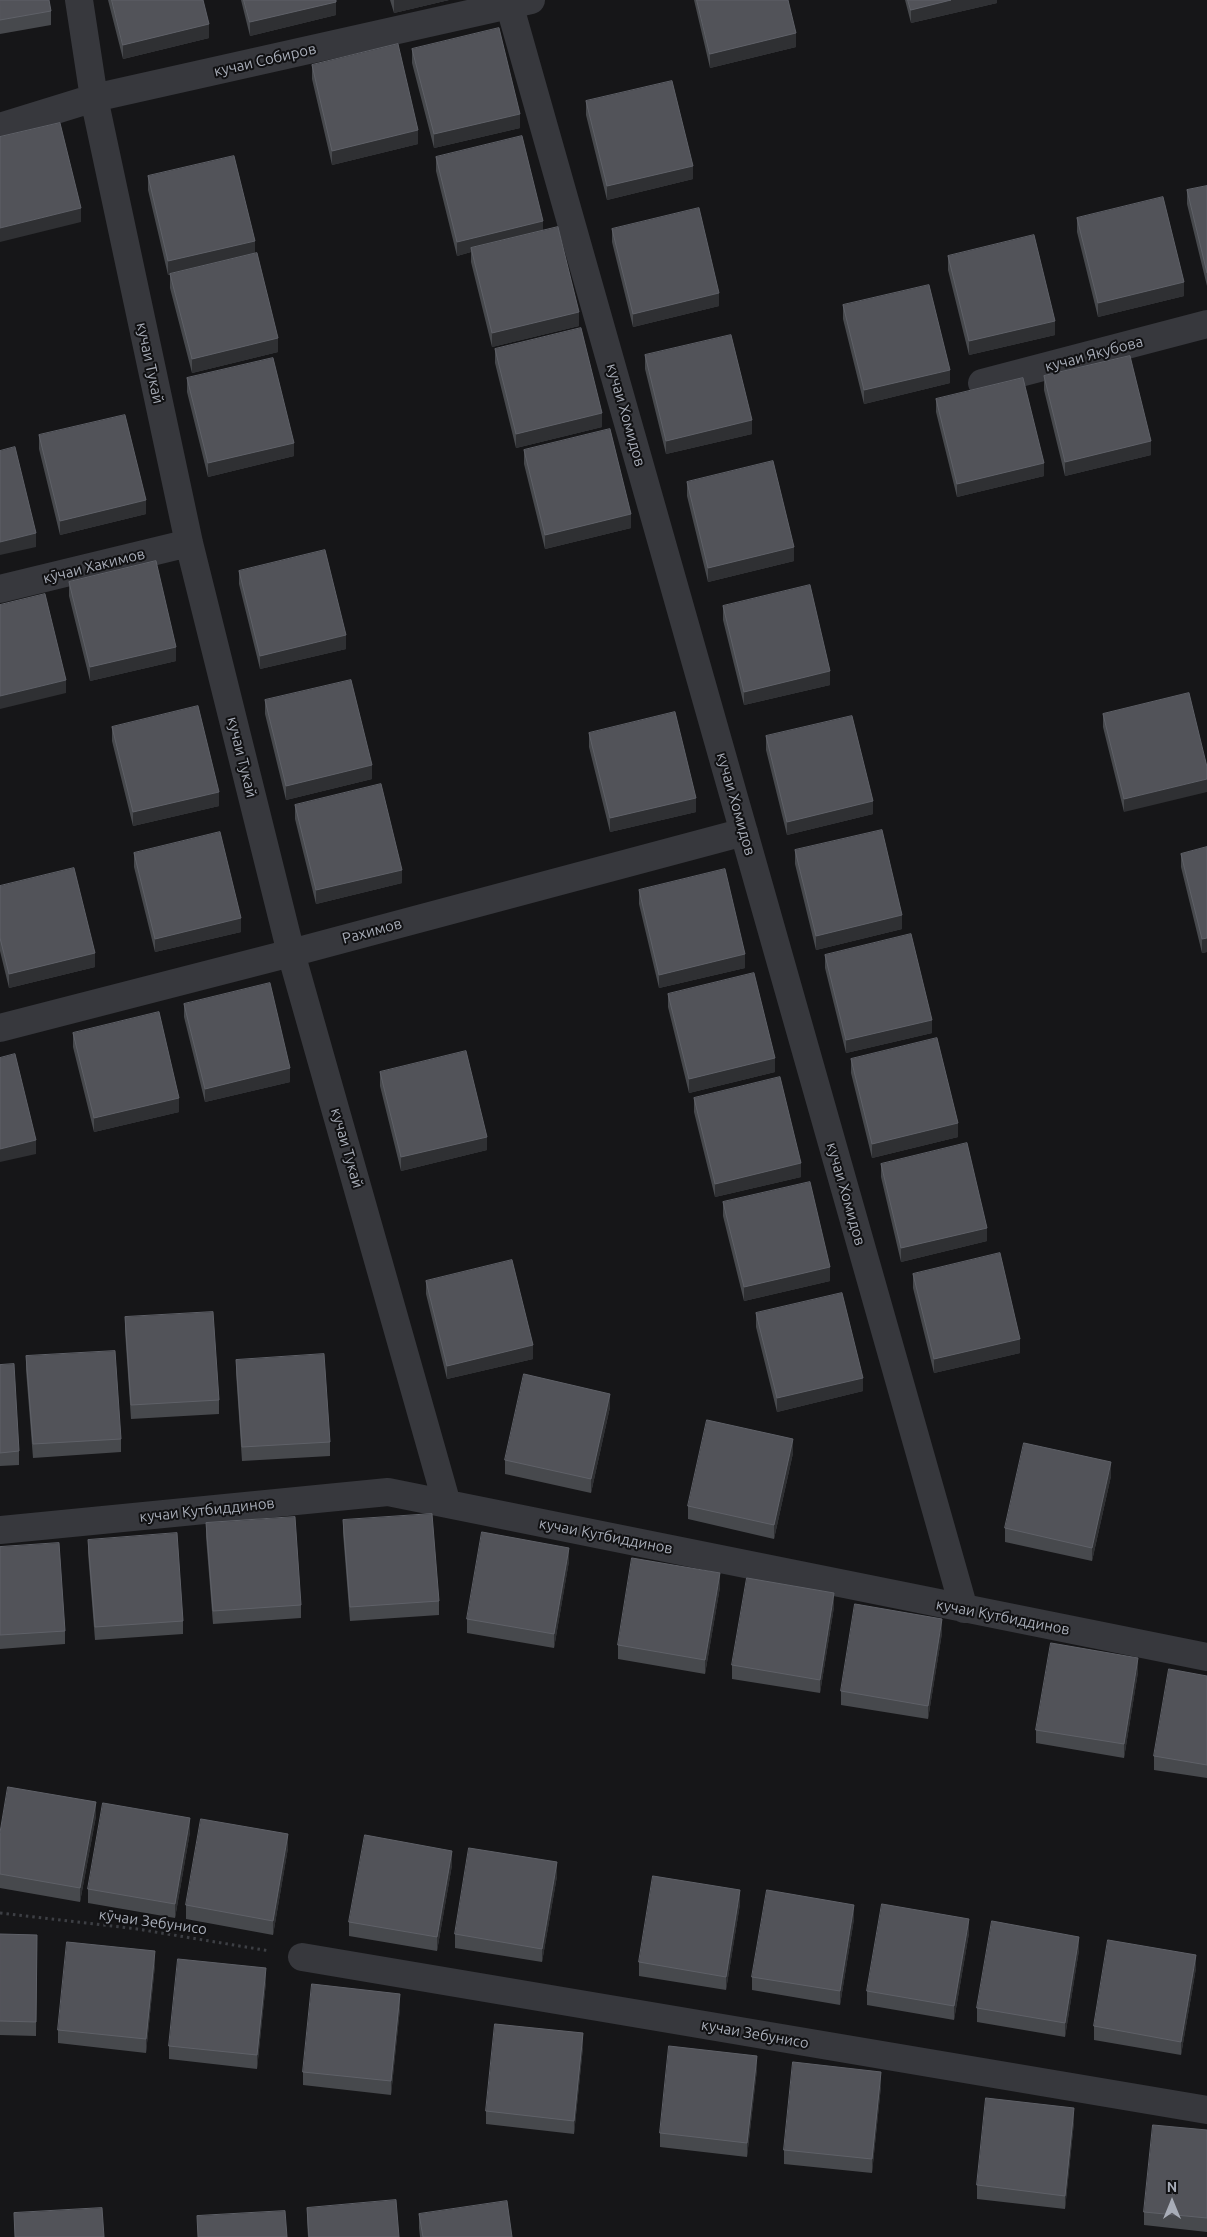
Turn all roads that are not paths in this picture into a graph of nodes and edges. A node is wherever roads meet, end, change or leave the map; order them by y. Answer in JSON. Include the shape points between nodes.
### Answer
{"nodes":[{"id":1,"x":79,"y":0,"type":"edge"},
{"id":2,"x":516,"y":2,"type":"edge"},
{"id":3,"x":94,"y":98,"type":"junction"},
{"id":4,"x":0,"y":127,"type":"edge"},
{"id":5,"x":1207,"y":324,"type":"edge"},
{"id":6,"x":982,"y":384,"type":"dead end"},
{"id":7,"x":189,"y":543,"type":"junction"},
{"id":8,"x":0,"y":589,"type":"edge"},
{"id":9,"x":744,"y":832,"type":"junction"},
{"id":10,"x":292,"y":953,"type":"junction"},
{"id":11,"x":0,"y":1028,"type":"edge"},
{"id":12,"x":447,"y":1504,"type":"junction"},
{"id":13,"x":0,"y":1530,"type":"edge"},
{"id":14,"x":964,"y":1609,"type":"junction"},
{"id":15,"x":1207,"y":1657,"type":"edge"},
{"id":16,"x":302,"y":1957,"type":"road end"},
{"id":17,"x":1207,"y":2110,"type":"edge"}],
"edges":[{"from":1,"to":3,"type":"street","name":"кучаи Тукай"},
{"from":2,"to":3,"type":"street","name":"кучаи Собиров"},
{"from":2,"to":9,"type":"street","name":"кучаи Хомидов"},
{"from":3,"to":4,"type":"street","name":"кучаи Собиров"},
{"from":3,"to":7,"type":"street","name":"кучаи Тукай"},
{"from":5,"to":6,"type":"street","name":"кучаи Якубова"},
{"from":7,"to":8,"type":"street","name":"кӯчаи Хакимов"},
{"from":7,"to":10,"type":"street","name":"кучаи Тукай"},
{"from":9,"to":10,"type":"street","name":"Рахимов"},
{"from":9,"to":14,"type":"street","name":"кучаи Хомидов"},
{"from":10,"to":11,"type":"street","name":"Рахимов"},
{"from":10,"to":12,"type":"street","name":"кучаи Тукай"},
{"from":12,"to":13,"type":"street","name":"кучаи Кутбиддинов","via":[[388,1492]]},
{"from":12,"to":14,"type":"street","name":"кучаи Кутбиддинов"},
{"from":14,"to":15,"type":"street","name":"кучаи Кутбиддинов"},
{"from":16,"to":17,"type":"street","name":"кучаи Зебунисо"}]}
